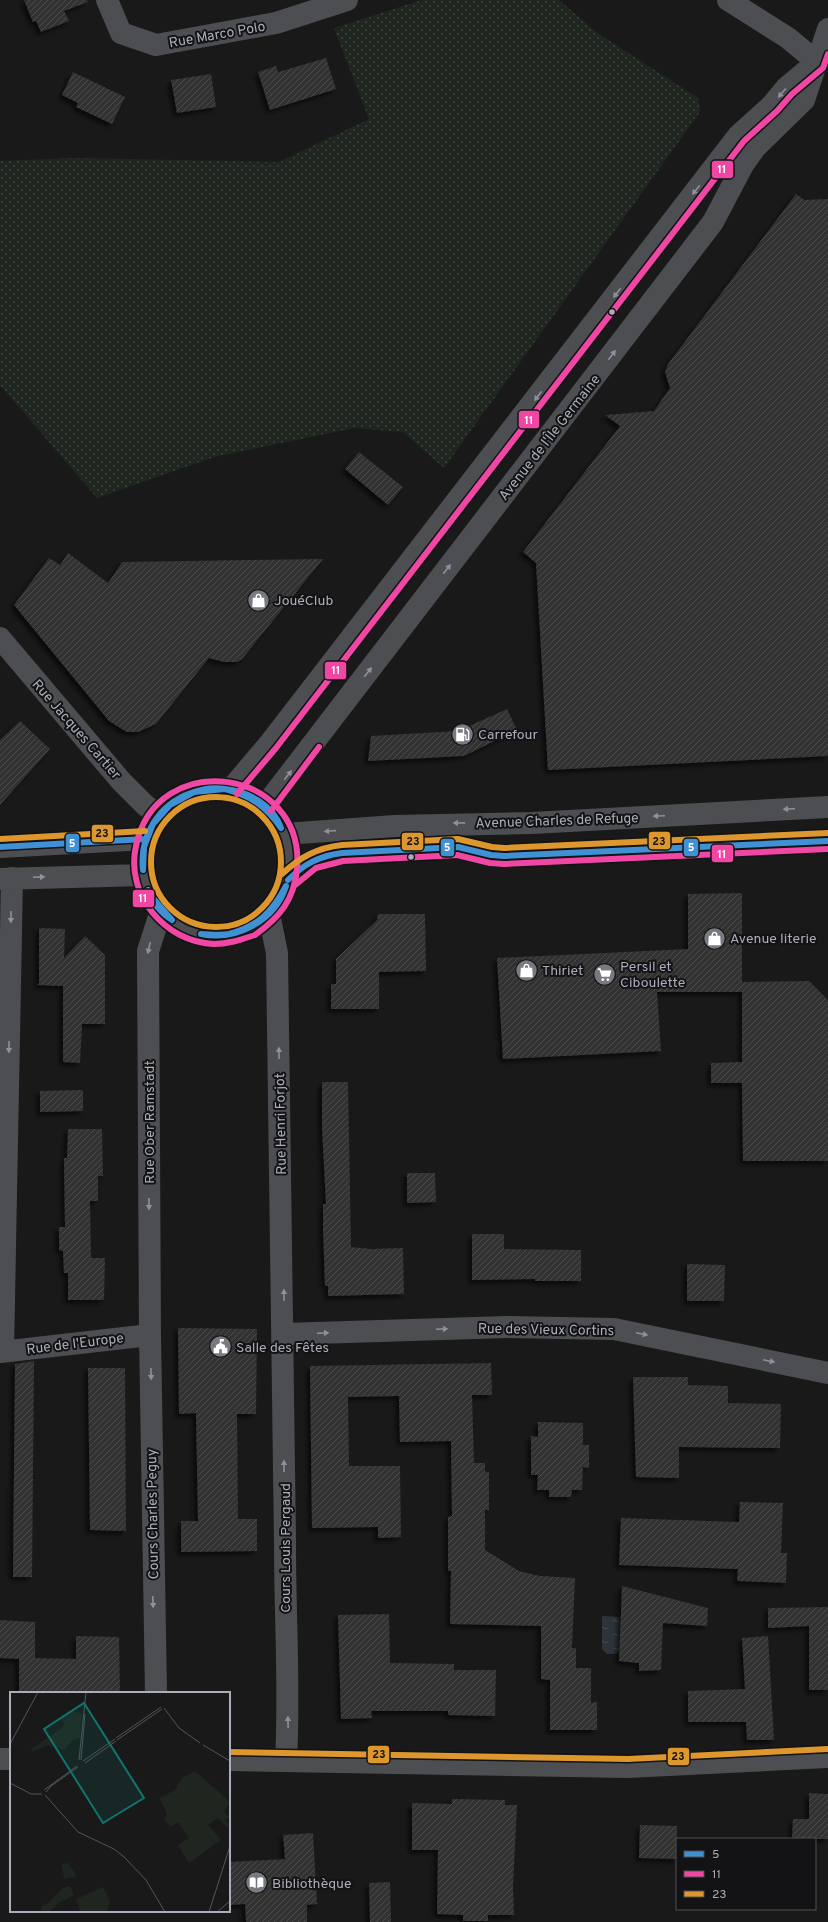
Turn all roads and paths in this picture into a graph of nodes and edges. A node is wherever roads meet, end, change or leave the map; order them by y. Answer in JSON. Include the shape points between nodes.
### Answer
{"nodes":[{"id":1,"x":107,"y":0,"type":"edge"},
{"id":2,"x":347,"y":0,"type":"edge"},
{"id":3,"x":728,"y":0,"type":"edge"},
{"id":4,"x":828,"y":29,"type":"edge"},
{"id":5,"x":822,"y":57,"type":"edge"},
{"id":6,"x":0,"y":638,"type":"edge"},
{"id":7,"x":231,"y":789,"type":"junction"},
{"id":8,"x":265,"y":806,"type":"junction"},
{"id":9,"x":828,"y":807,"type":"edge"},
{"id":10,"x":158,"y":815,"type":"junction"},
{"id":11,"x":285,"y":834,"type":"junction"},
{"id":12,"x":145,"y":839,"type":"junction"},
{"id":13,"x":828,"y":841,"type":"edge"},
{"id":14,"x":0,"y":847,"type":"edge"},
{"id":15,"x":143,"y":875,"type":"junction"},
{"id":16,"x":6,"y":878,"type":"edge"},
{"id":17,"x":288,"y":880,"type":"junction"},
{"id":18,"x":161,"y":911,"type":"junction"},
{"id":19,"x":269,"y":914,"type":"junction"},
{"id":20,"x":284,"y":1334,"type":"junction"},
{"id":21,"x":150,"y":1335,"type":"junction"},
{"id":22,"x":1,"y":1352,"type":"edge"},
{"id":23,"x":828,"y":1374,"type":"edge"},
{"id":24,"x":156,"y":1692,"type":"edge"},
{"id":25,"x":828,"y":1757,"type":"edge"},
{"id":26,"x":230,"y":1760,"type":"edge"},
{"id":27,"x":286,"y":1761,"type":"junction"}],
"edges":[{"from":1,"to":2,"type":"street","name":"Rue Marco Polo","via":[[122,33],[156,45],[276,23]]},
{"from":3,"to":5,"type":"street"},
{"from":4,"to":5,"type":"street","name":"Avenue de l'Île Germaine"},
{"from":5,"to":7,"type":"street","one_way":true,"via":[[786,88],[772,105],[738,136],[270,743]]},
{"from":8,"to":5,"type":"street","name":"Avenue de l'Île Germaine","one_way":true,"via":[[713,222],[755,148],[804,100]]},
{"from":6,"to":10,"type":"street","name":"Rue Jacques Cartier","via":[[121,781]]},
{"from":7,"to":8,"type":"street","via":[[249,795]]},
{"from":7,"to":10,"type":"street","via":[[211,788],[191,792],[173,801]]},
{"from":8,"to":11,"type":"street","via":[[277,819]]},
{"from":9,"to":11,"type":"street","name":"Avenue Charles de Refuge","one_way":true,"via":[[532,823],[395,826]]},
{"from":10,"to":12,"type":"street"},
{"from":11,"to":17,"type":"street","via":[[291,856]]},
{"from":12,"to":14,"type":"street"},
{"from":12,"to":15,"type":"street"},
{"from":13,"to":17,"type":"street","name":"Avenue Charles de Refuge","via":[[504,856],[458,847],[342,853],[324,855],[309,861]]},
{"from":16,"to":15,"type":"street","one_way":true},
{"from":15,"to":18,"type":"street","via":[[150,894]]},
{"from":16,"to":22,"type":"street","one_way":true},
{"from":17,"to":19,"type":"street","via":[[281,898]]},
{"from":18,"to":19,"type":"street","via":[[180,927],[202,935],[227,935],[250,928]]},
{"from":18,"to":21,"type":"street","name":"Rue Ober Ramstadt","one_way":true,"via":[[148,951]]},
{"from":20,"to":19,"type":"street","name":"Rue Henri Forjot","one_way":true,"via":[[277,953]]},
{"from":20,"to":23,"type":"street","name":"Rue des Vieux Cortins","one_way":true,"via":[[507,1327],[614,1329]]},
{"from":27,"to":20,"type":"street","name":"Cours Louis Pergaud","one_way":true,"via":[[288,1729]]},
{"from":21,"to":22,"type":"street","name":"Rue de l'Europe"},
{"from":21,"to":24,"type":"street","name":"Cours Charles Peguy","one_way":true},
{"from":25,"to":27,"type":"street","via":[[628,1767]]},
{"from":26,"to":27,"type":"street"}]}
